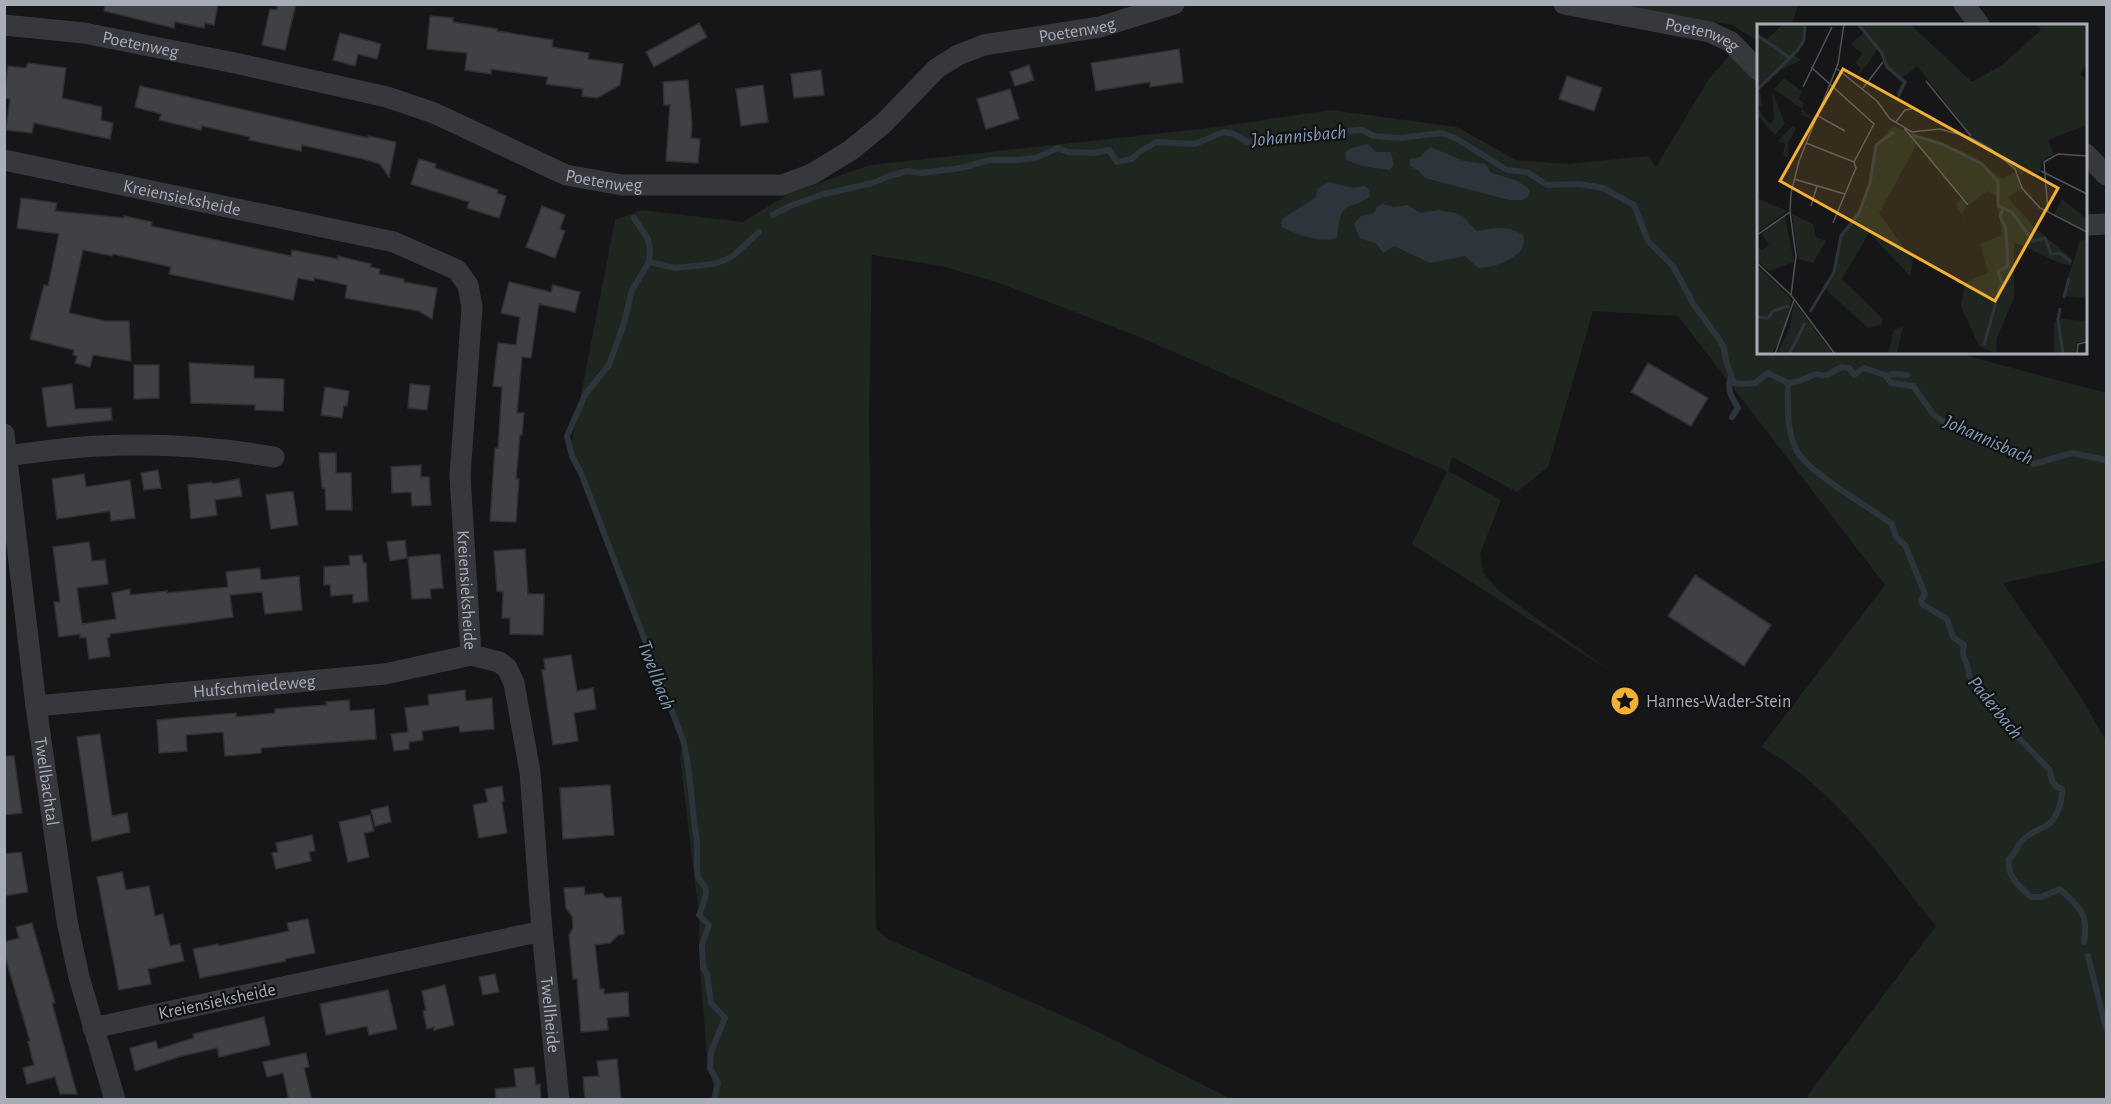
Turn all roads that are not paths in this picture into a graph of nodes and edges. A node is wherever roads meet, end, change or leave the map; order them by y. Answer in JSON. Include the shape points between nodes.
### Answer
{"nodes":[{"id":1,"x":1174,"y":4,"type":"edge"},
{"id":2,"x":1564,"y":4,"type":"edge"},
{"id":3,"x":1964,"y":4,"type":"edge"},
{"id":4,"x":1979,"y":24,"type":"edge"},
{"id":5,"x":4,"y":25,"type":"edge"},
{"id":6,"x":1757,"y":69,"type":"edge"},
{"id":7,"x":2087,"y":156,"type":"edge"},
{"id":8,"x":4,"y":160,"type":"edge"},
{"id":9,"x":2106,"y":175,"type":"edge"},
{"id":10,"x":2106,"y":224,"type":"edge"},
{"id":11,"x":2087,"y":225,"type":"edge"},
{"id":12,"x":4,"y":434,"type":"edge"},
{"id":13,"x":8,"y":456,"type":"junction"},
{"id":14,"x":274,"y":457,"type":"dead end"},
{"id":15,"x":471,"y":655,"type":"junction"},
{"id":16,"x":36,"y":706,"type":"junction"},
{"id":17,"x":542,"y":931,"type":"junction"},
{"id":18,"x":93,"y":1028,"type":"junction"},
{"id":19,"x":115,"y":1100,"type":"edge"},
{"id":20,"x":559,"y":1100,"type":"edge"}],
"edges":[{"from":1,"to":5,"type":"street","name":"Poetenweg","via":[[1100,27],[984,45],[958,55],[936,69],[884,123],[851,150],[812,174],[782,185],[622,186],[566,175],[434,112],[387,97],[84,33]]},
{"from":2,"to":6,"type":"street","name":"Poetenweg","via":[[1710,32],[1731,42]]},
{"from":3,"to":4,"type":"street"},
{"from":7,"to":9,"type":"street"},
{"from":8,"to":15,"type":"street","name":"Kreiensieksheide","via":[[394,242],[457,270],[468,285],[472,308],[460,476]]},
{"from":10,"to":11,"type":"street"},
{"from":12,"to":13,"type":"street","name":"Twellbachtal"},
{"from":13,"to":14,"type":"street","via":[[99,446],[156,446],[222,448]]},
{"from":13,"to":16,"type":"street","name":"Twellbachtal"},
{"from":15,"to":16,"type":"street","name":"Hufschmiedeweg","via":[[385,674]]},
{"from":15,"to":17,"type":"street","name":"Kreiensieksheide","via":[[499,662],[507,668],[514,683],[530,772]]},
{"from":16,"to":18,"type":"street","name":"Twellbachtal","via":[[67,921]]},
{"from":17,"to":18,"type":"street","name":"Kreiensieksheide"},
{"from":17,"to":20,"type":"street","name":"Twellheide"},
{"from":18,"to":19,"type":"street","name":"Twellbachtal"}]}
